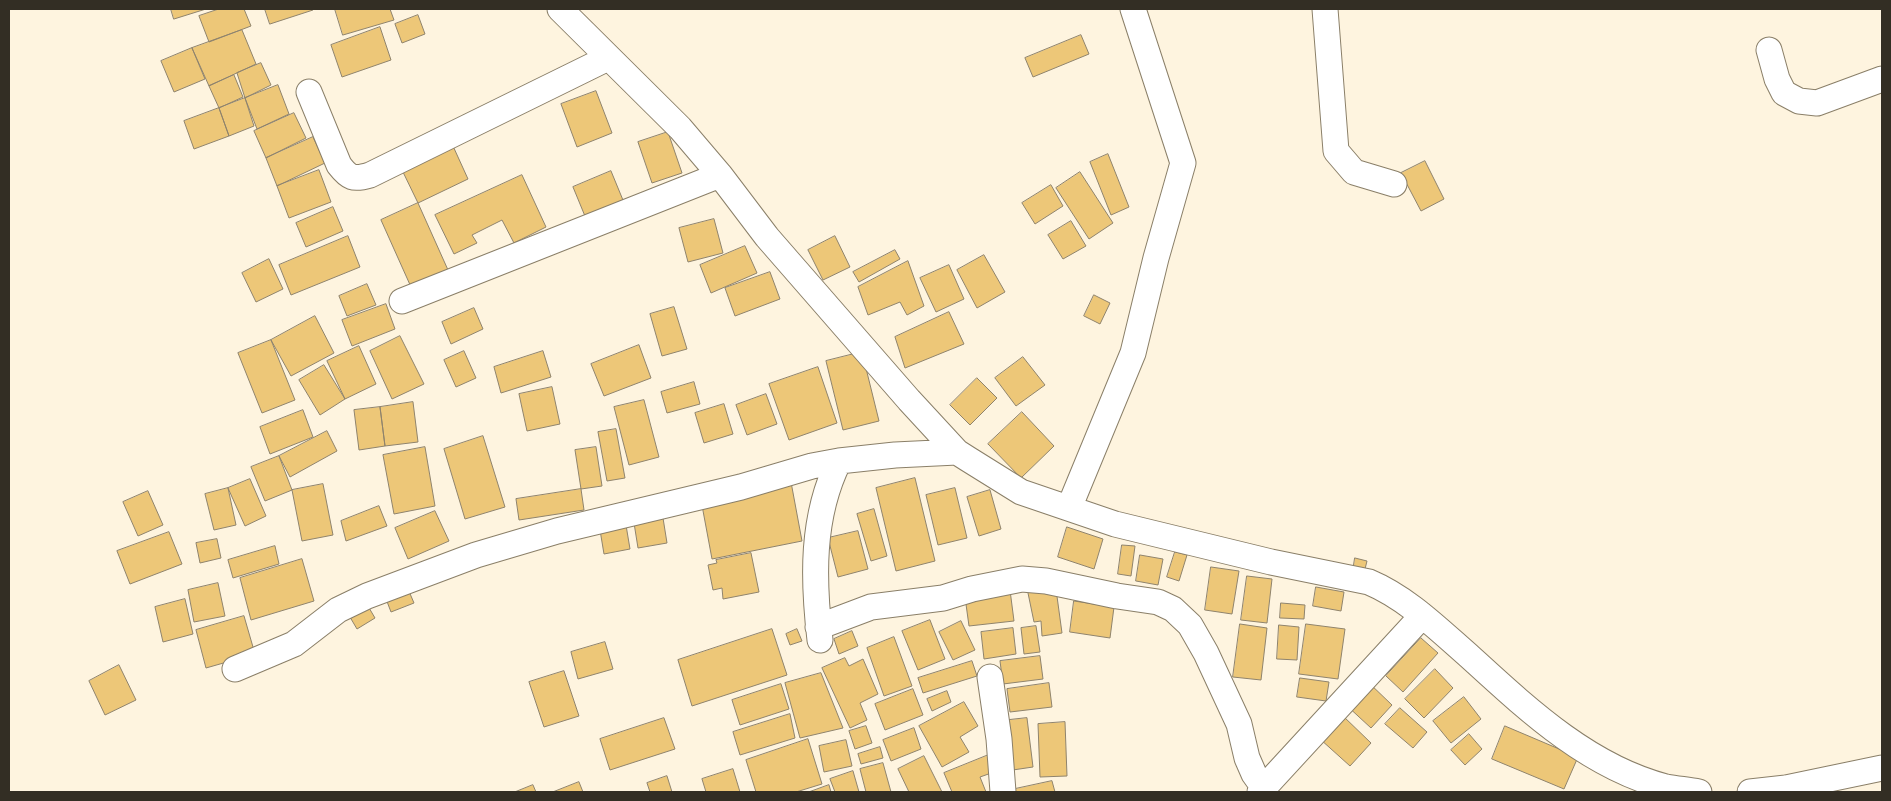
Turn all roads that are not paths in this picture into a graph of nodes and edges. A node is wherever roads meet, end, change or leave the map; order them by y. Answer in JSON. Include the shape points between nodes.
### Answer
{"nodes":[{"id":1,"x":560,"y":9,"type":"edge"},
{"id":2,"x":1133,"y":9,"type":"edge"},
{"id":3,"x":1325,"y":9,"type":"edge"},
{"id":4,"x":1769,"y":50,"type":"dead end"},
{"id":5,"x":608,"y":58,"type":"junction"},
{"id":6,"x":1882,"y":79,"type":"edge"},
{"id":7,"x":310,"y":92,"type":"dead end"},
{"id":8,"x":720,"y":175,"type":"junction"},
{"id":9,"x":1394,"y":184,"type":"dead end"},
{"id":10,"x":402,"y":301,"type":"dead end"},
{"id":11,"x":957,"y":452,"type":"junction"},
{"id":12,"x":839,"y":461,"type":"junction"},
{"id":13,"x":1060,"y":505,"type":"junction"},
{"id":14,"x":1422,"y":616,"type":"junction"},
{"id":15,"x":235,"y":669,"type":"dead end"},
{"id":16,"x":990,"y":677,"type":"dead end"},
{"id":17,"x":1882,"y":768,"type":"edge"},
{"id":18,"x":1266,"y":785,"type":"edge"},
{"id":19,"x":1003,"y":792,"type":"edge"},
{"id":20,"x":1699,"y":792,"type":"edge"},
{"id":21,"x":1750,"y":792,"type":"edge"}],
"edges":[{"from":1,"to":5,"type":"street"},
{"from":2,"to":13,"type":"street","via":[[1183,163],[1133,353]]},
{"from":3,"to":9,"type":"street","via":[[1336,151],[1354,172]]},
{"from":4,"to":6,"type":"street","via":[[1784,93],[1799,101],[1817,103]]},
{"from":5,"to":7,"type":"street","via":[[370,176],[358,179],[347,175],[339,164]]},
{"from":5,"to":8,"type":"street","via":[[680,128]]},
{"from":8,"to":10,"type":"street"},
{"from":8,"to":11,"type":"street","via":[[767,237]]},
{"from":11,"to":12,"type":"street"},
{"from":11,"to":13,"type":"street","via":[[1021,492]]},
{"from":12,"to":15,"type":"street","via":[[741,488],[557,531],[476,555],[367,596],[338,610],[294,644]]},
{"from":12,"to":18,"type":"street","via":[[828,486],[816,540],[815,589],[819,629],[871,607],[943,598],[1022,579],[1158,602],[1190,625],[1239,724],[1246,758],[1254,774]]},
{"from":13,"to":14,"type":"street","via":[[1174,539],[1369,582],[1395,595]]},
{"from":14,"to":18,"type":"street"},
{"from":14,"to":20,"type":"street","via":[[1520,702],[1591,754],[1666,787]]},
{"from":16,"to":19,"type":"street"},
{"from":17,"to":21,"type":"street","via":[[1786,788]]}]}
